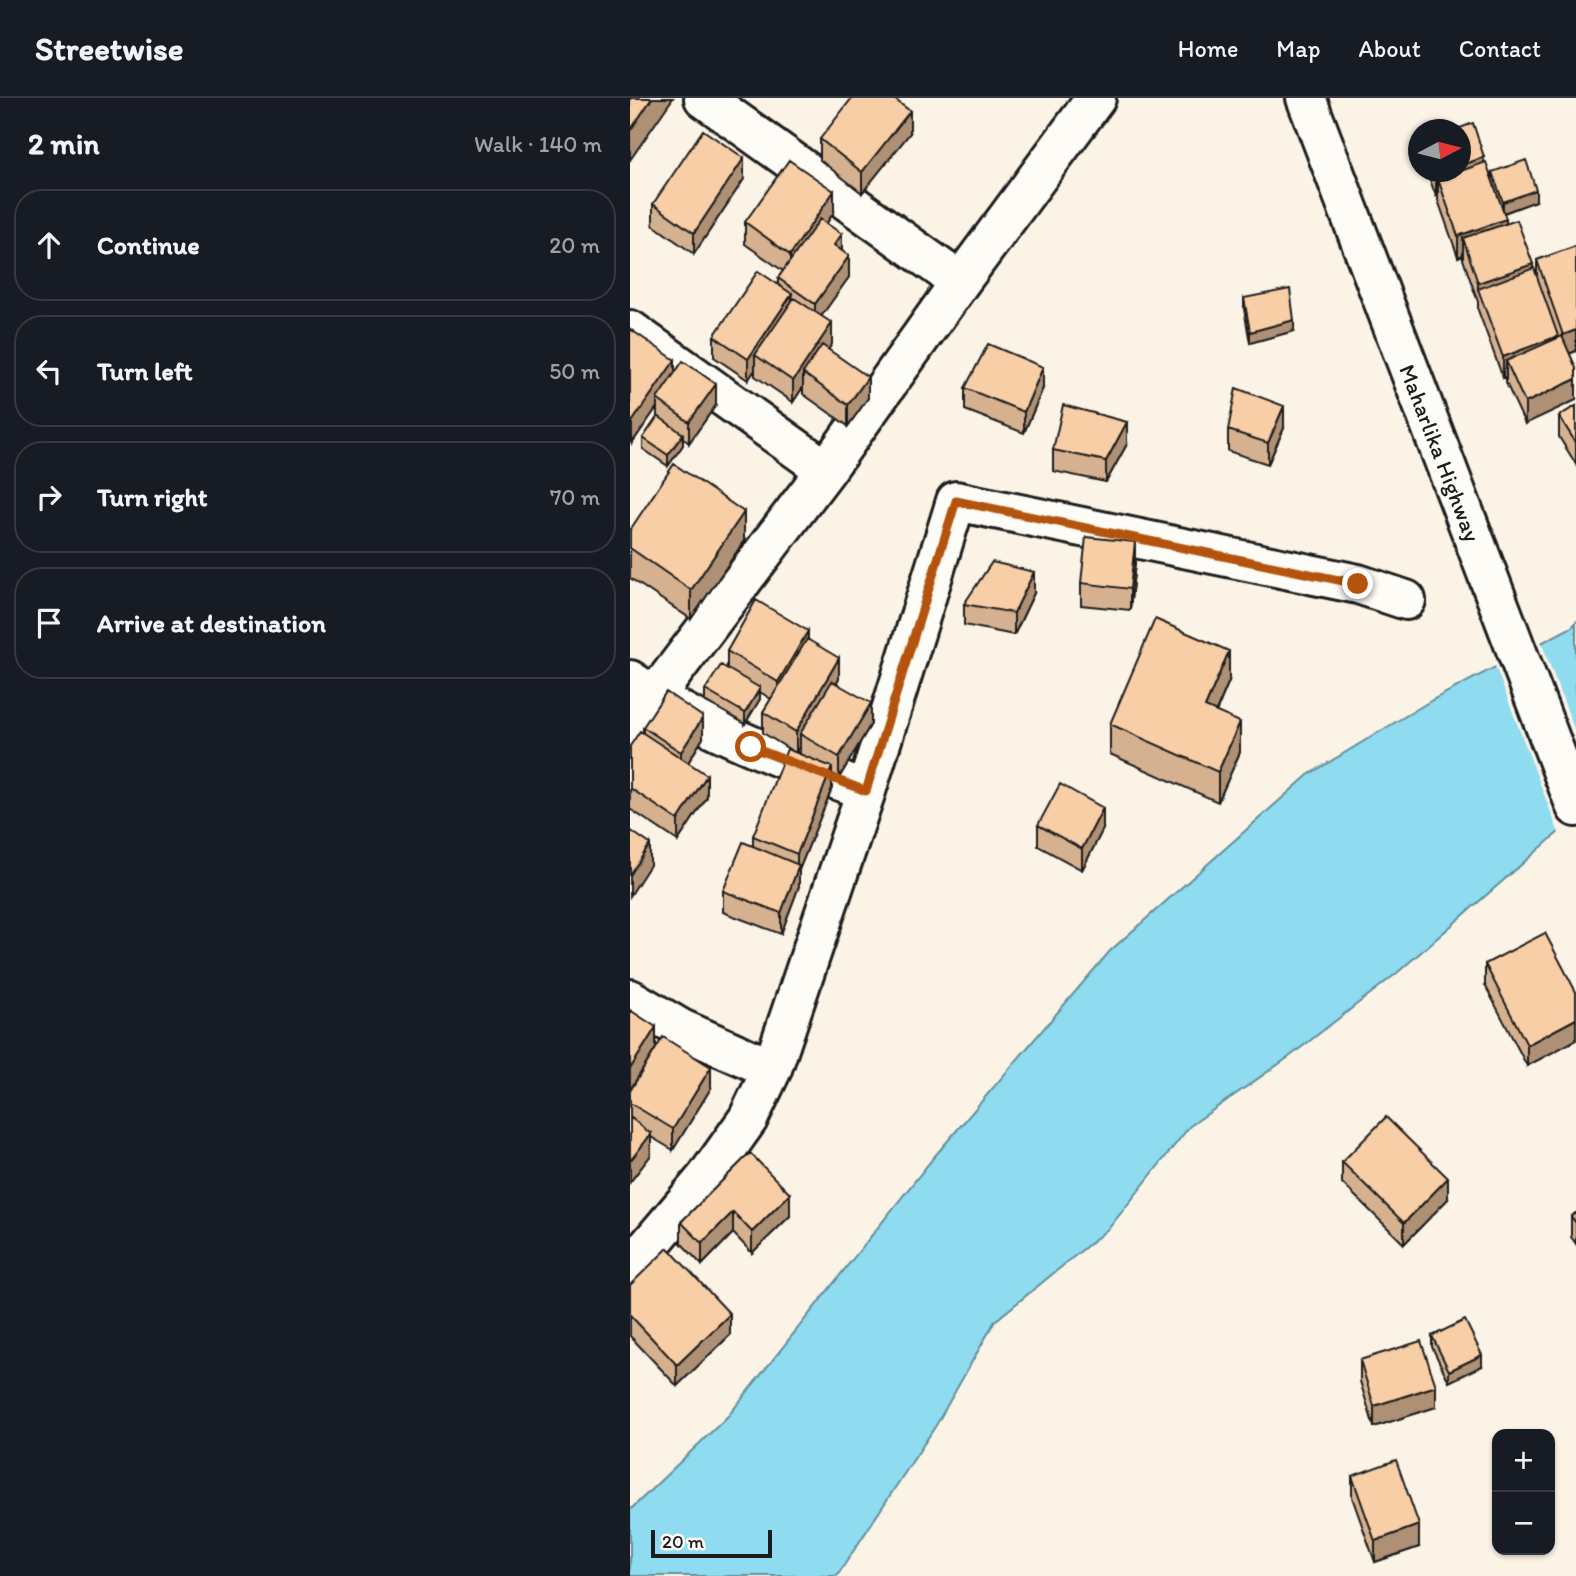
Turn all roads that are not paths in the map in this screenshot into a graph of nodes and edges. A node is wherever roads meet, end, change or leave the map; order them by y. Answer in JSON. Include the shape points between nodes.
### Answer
{"nodes":[{"id":1,"x":704,"y":98,"type":"edge"},
{"id":2,"x":1096,"y":98,"type":"edge"},
{"id":3,"x":1306,"y":98,"type":"edge"},
{"id":4,"x":960,"y":282,"type":"junction"},
{"id":5,"x":630,"y":330,"type":"edge"},
{"id":6,"x":826,"y":470,"type":"junction"},
{"id":7,"x":1406,"y":600,"type":"dead end"},
{"id":8,"x":642,"y":688,"type":"edge"},
{"id":9,"x":630,"y":729,"type":"edge"},
{"id":10,"x":866,"y":791,"type":"junction"},
{"id":11,"x":1576,"y":807,"type":"edge"},
{"id":12,"x":630,"y":999,"type":"edge"},
{"id":13,"x":772,"y":1069,"type":"junction"},
{"id":14,"x":630,"y":1268,"type":"edge"}],
"edges":[{"from":1,"to":4,"type":"main road"},
{"from":2,"to":4,"type":"main road"},
{"from":3,"to":11,"type":"main road","name":"Maharlika Highway"},
{"from":4,"to":6,"type":"main road"},
{"from":5,"to":6,"type":"main road"},
{"from":6,"to":8,"type":"main road"},
{"from":7,"to":10,"type":"main road","via":[[1358,584],[956,501]]},
{"from":8,"to":9,"type":"main road"},
{"from":8,"to":10,"type":"main road","via":[[751,747]]},
{"from":10,"to":13,"type":"main road"},
{"from":12,"to":13,"type":"main road","via":[[681,1029]]},
{"from":13,"to":14,"type":"main road","via":[[748,1119],[706,1178]]}]}
